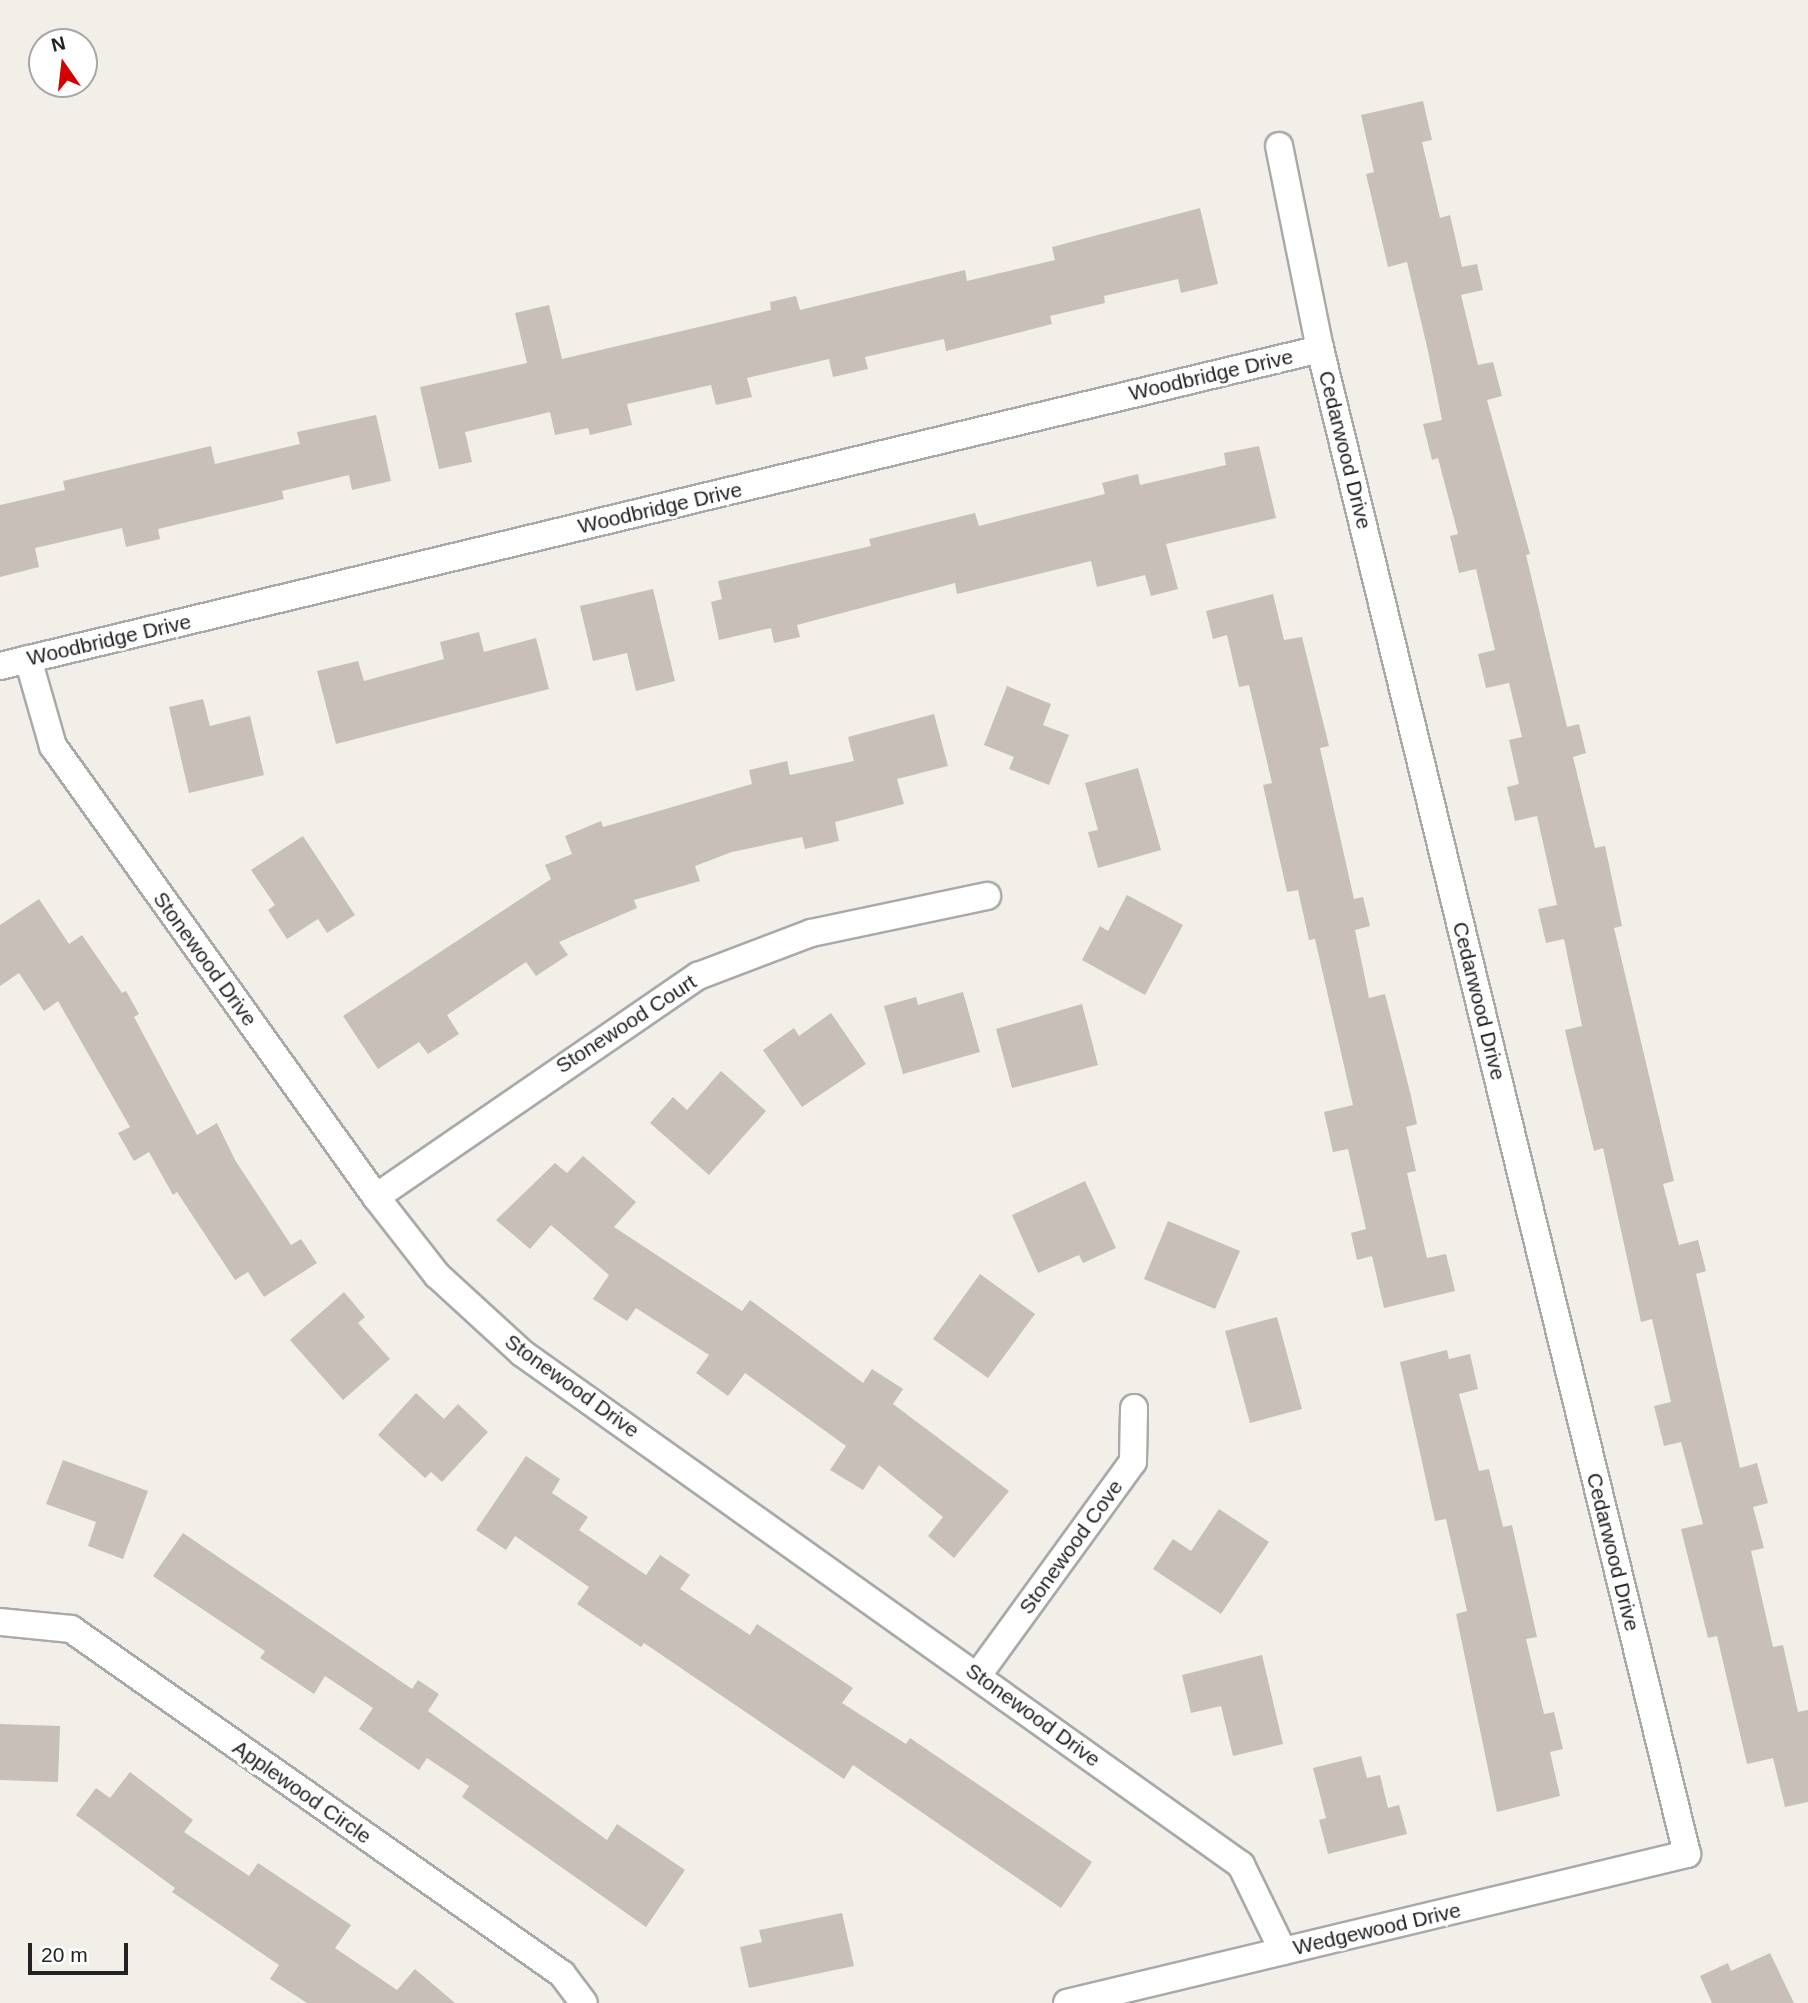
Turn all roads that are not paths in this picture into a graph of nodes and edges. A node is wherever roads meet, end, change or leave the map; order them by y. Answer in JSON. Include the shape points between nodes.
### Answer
{"nodes":[{"id":1,"x":1279,"y":146,"type":"dead end"},
{"id":2,"x":1320,"y":349,"type":"junction"},
{"id":3,"x":29,"y":659,"type":"junction"},
{"id":4,"x":0,"y":666,"type":"edge"},
{"id":5,"x":987,"y":896,"type":"dead end"},
{"id":6,"x":376,"y":1197,"type":"junction"},
{"id":7,"x":1134,"y":1408,"type":"dead end"},
{"id":8,"x":0,"y":1622,"type":"edge"},
{"id":9,"x":978,"y":1675,"type":"junction"},
{"id":10,"x":1687,"y":1854,"type":"joint"},
{"id":11,"x":1283,"y":1951,"type":"junction"},
{"id":12,"x":584,"y":2003,"type":"edge"},
{"id":13,"x":1067,"y":2003,"type":"edge"}],
"edges":[{"from":1,"to":2,"type":"street","name":"Cedarwood Drive"},
{"from":2,"to":3,"type":"street","name":"Woodbridge Drive"},
{"from":2,"to":10,"type":"street","name":"Cedarwood Drive"},
{"from":3,"to":4,"type":"street","name":"Woodbridge Drive"},
{"from":3,"to":6,"type":"street","name":"Stonewood Drive","via":[[53,746]]},
{"from":5,"to":6,"type":"street","name":"Stonewood Court","via":[[811,933],[698,976]]},
{"from":6,"to":9,"type":"street","name":"Stonewood Drive","via":[[437,1275],[522,1353]]},
{"from":7,"to":9,"type":"street","name":"Stonewood Cove","via":[[1133,1461]]},
{"from":8,"to":12,"type":"street","name":"Applewood Circle","via":[[71,1629],[562,1974]]},
{"from":9,"to":11,"type":"street","name":"Stonewood Drive","via":[[1241,1865]]},
{"from":10,"to":11,"type":"street","name":"Wedgewood Drive"},
{"from":11,"to":13,"type":"street","name":"Wedgewood Drive"}]}
